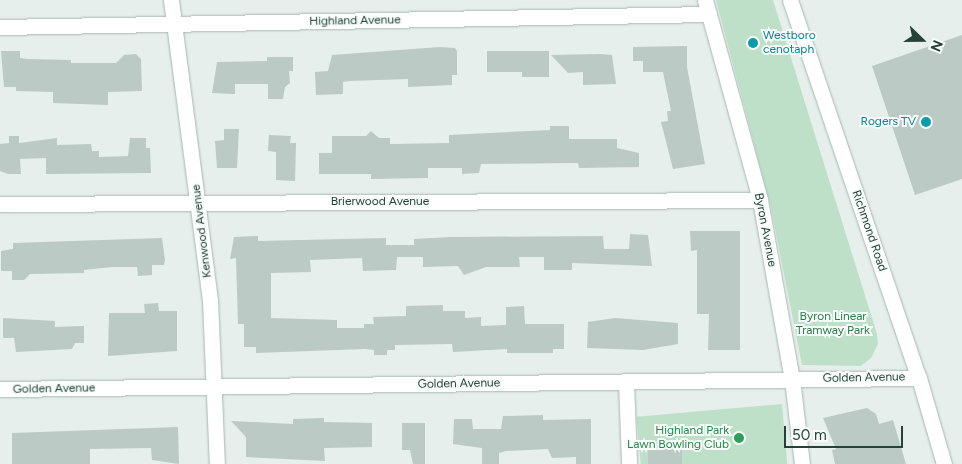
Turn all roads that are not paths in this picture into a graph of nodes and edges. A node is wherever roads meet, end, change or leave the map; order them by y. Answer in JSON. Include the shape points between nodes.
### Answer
{"nodes":[{"id":1,"x":171,"y":0,"type":"edge"},
{"id":2,"x":790,"y":0,"type":"edge"},
{"id":3,"x":707,"y":7,"type":"edge"},
{"id":4,"x":174,"y":24,"type":"junction"},
{"id":5,"x":0,"y":27,"type":"edge"},
{"id":6,"x":760,"y":200,"type":"junction"},
{"id":7,"x":200,"y":203,"type":"junction"},
{"id":8,"x":0,"y":204,"type":"edge"},
{"id":9,"x":919,"y":378,"type":"junction"},
{"id":10,"x":792,"y":379,"type":"junction"},
{"id":11,"x":626,"y":381,"type":"junction"},
{"id":12,"x":215,"y":387,"type":"junction"},
{"id":13,"x":0,"y":390,"type":"edge"},
{"id":14,"x":217,"y":464,"type":"edge"},
{"id":15,"x":629,"y":464,"type":"edge"},
{"id":16,"x":802,"y":464,"type":"edge"},
{"id":17,"x":944,"y":464,"type":"edge"}],
"edges":[{"from":1,"to":4,"type":"street","name":"Kenwood Avenue"},
{"from":2,"to":9,"type":"street","name":"Richmond Road"},
{"from":3,"to":4,"type":"street","name":"Highland Avenue"},
{"from":3,"to":6,"type":"street","name":"Byron Avenue"},
{"from":4,"to":5,"type":"street","name":"Highland Avenue"},
{"from":4,"to":7,"type":"street","name":"Kenwood Avenue"},
{"from":6,"to":7,"type":"street","name":"Brierwood Avenue"},
{"from":6,"to":10,"type":"street","name":"Byron Avenue"},
{"from":7,"to":8,"type":"street","name":"Brierwood Avenue"},
{"from":7,"to":12,"type":"street","name":"Kenwood Avenue"},
{"from":9,"to":10,"type":"street","name":"Golden Avenue"},
{"from":9,"to":17,"type":"street","name":"Richmond Road"},
{"from":10,"to":11,"type":"street","name":"Golden Avenue"},
{"from":10,"to":16,"type":"street","name":"Byron Avenue"},
{"from":11,"to":12,"type":"street","name":"Golden Avenue"},
{"from":11,"to":15,"type":"street"},
{"from":12,"to":13,"type":"street","name":"Golden Avenue"},
{"from":12,"to":14,"type":"street","name":"Kenwood Avenue"}]}
